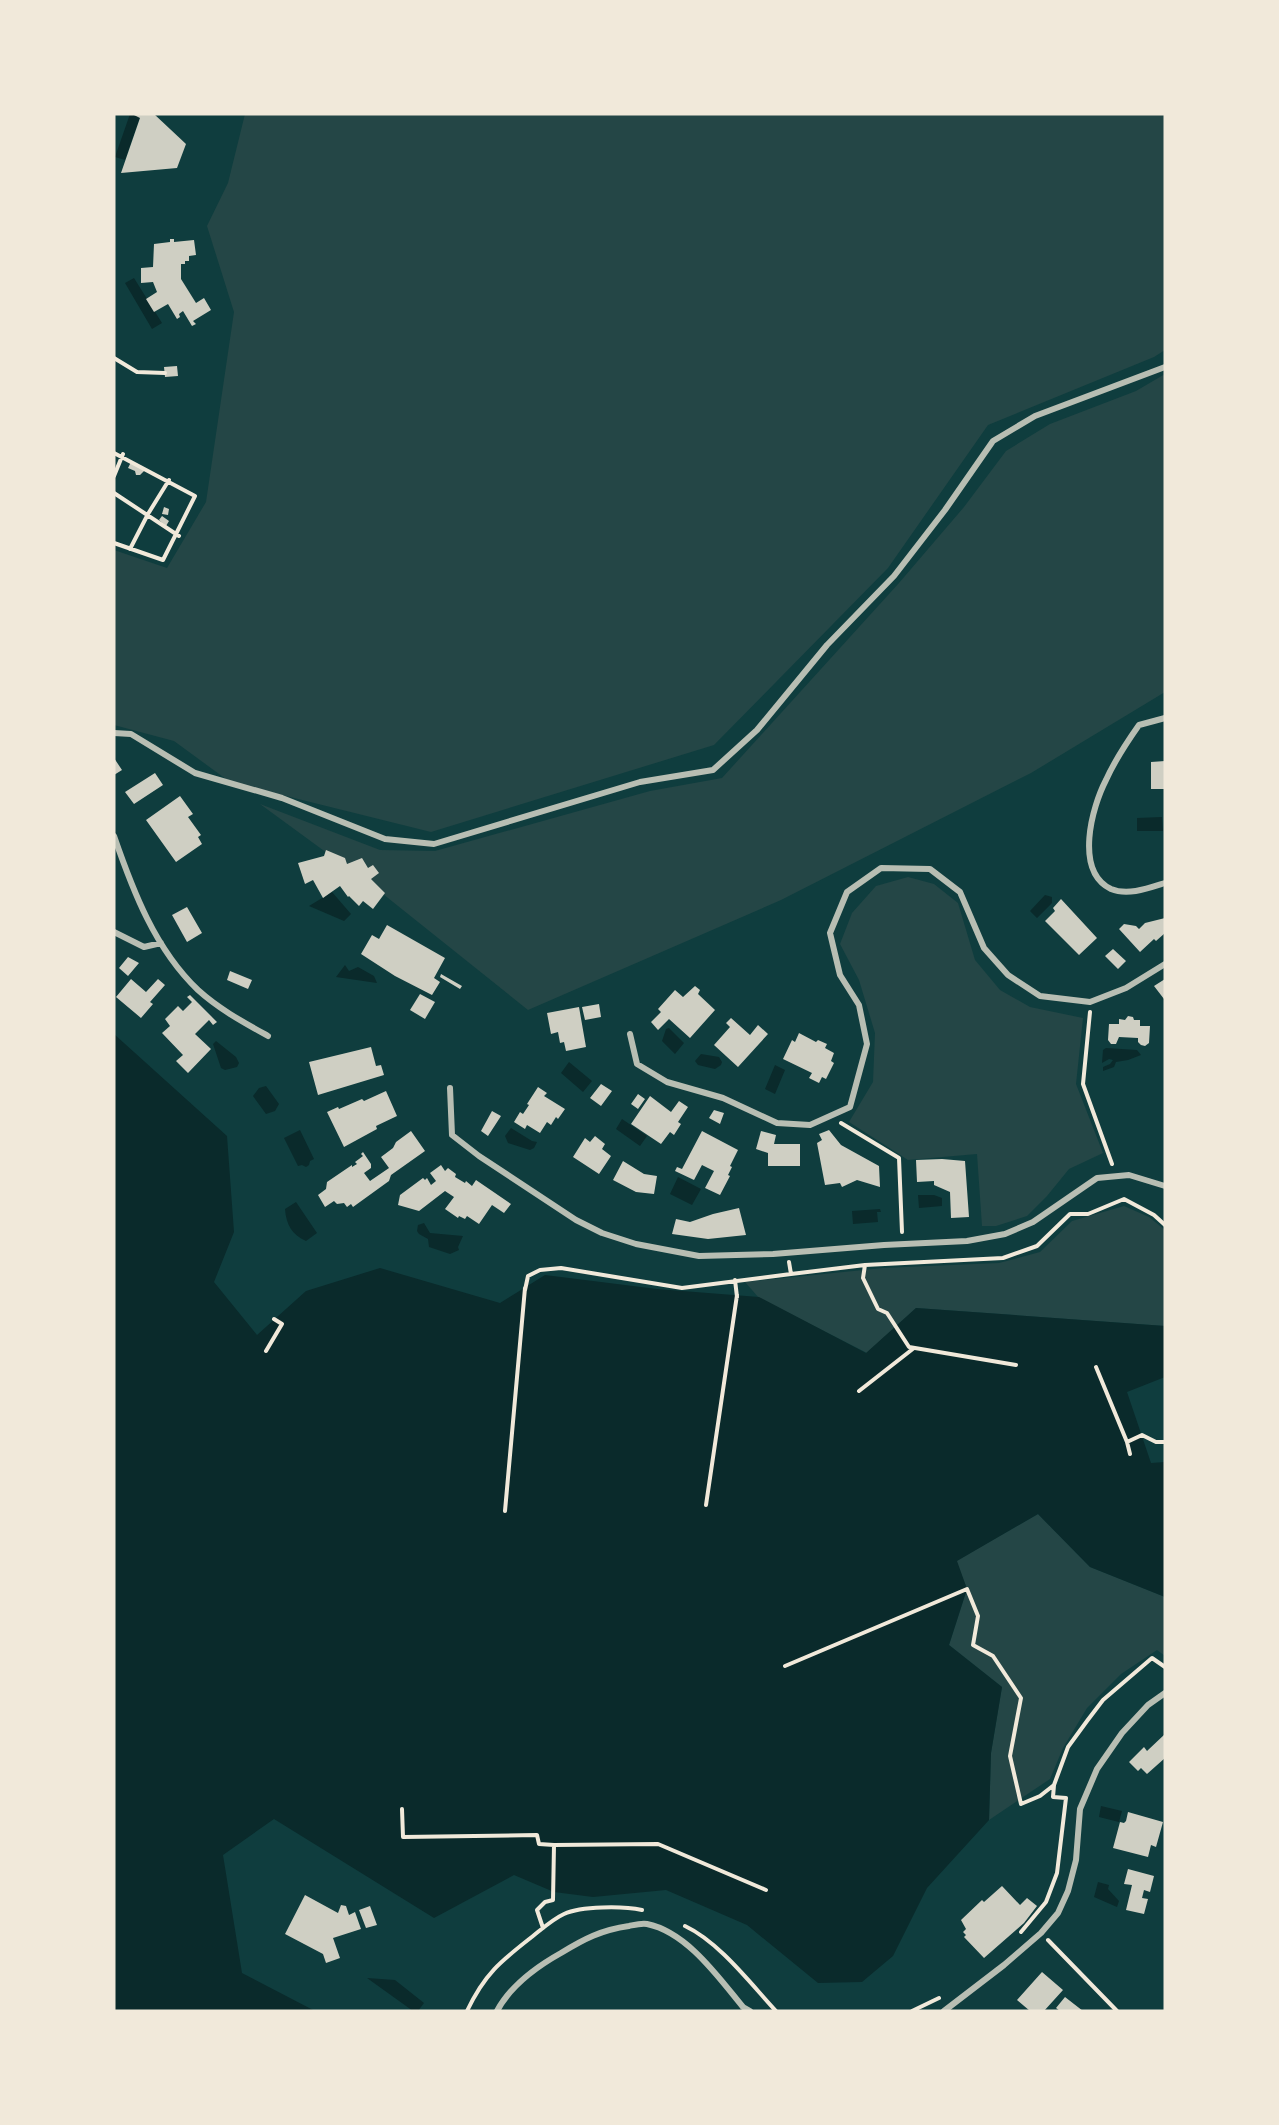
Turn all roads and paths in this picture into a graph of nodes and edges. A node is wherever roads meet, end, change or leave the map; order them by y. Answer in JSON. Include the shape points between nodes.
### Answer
{"nodes":[{"id":1,"x":114,"y":358,"type":"edge"},
{"id":2,"x":1165,"y":367,"type":"edge"},
{"id":3,"x":165,"y":373,"type":"dead end"},
{"id":4,"x":114,"y":453,"type":"edge"},
{"id":5,"x":122,"y":456,"type":"junction"},
{"id":6,"x":114,"y":476,"type":"edge"},
{"id":7,"x":169,"y":480,"type":"junction"},
{"id":8,"x":114,"y":493,"type":"edge"},
{"id":9,"x":148,"y":514,"type":"junction"},
{"id":10,"x":178,"y":535,"type":"junction"},
{"id":11,"x":114,"y":543,"type":"edge"},
{"id":12,"x":130,"y":549,"type":"junction"},
{"id":13,"x":1165,"y":718,"type":"edge"},
{"id":14,"x":114,"y":733,"type":"edge"},
{"id":15,"x":114,"y":836,"type":"edge"},
{"id":16,"x":1165,"y":883,"type":"edge"},
{"id":17,"x":114,"y":932,"type":"edge"},
{"id":18,"x":161,"y":943,"type":"junction"},
{"id":19,"x":1165,"y":964,"type":"edge"},
{"id":20,"x":1090,"y":1002,"type":"junction"},
{"id":21,"x":630,"y":1034,"type":"dead end"},
{"id":22,"x":268,"y":1036,"type":"dead end"},
{"id":23,"x":450,"y":1088,"type":"dead end"},
{"id":24,"x":830,"y":1116,"type":"junction"},
{"id":25,"x":1116,"y":1176,"type":"junction"},
{"id":26,"x":1165,"y":1186,"type":"edge"},
{"id":27,"x":902,"y":1244,"type":"junction"},
{"id":28,"x":787,"y":1252,"type":"junction"},
{"id":29,"x":790,"y":1274,"type":"junction"},
{"id":30,"x":735,"y":1280,"type":"junction"},
{"id":31,"x":274,"y":1319,"type":"dead end"},
{"id":32,"x":915,"y":1348,"type":"junction"},
{"id":33,"x":266,"y":1351,"type":"dead end"},
{"id":34,"x":1016,"y":1365,"type":"dead end"},
{"id":35,"x":1096,"y":1367,"type":"dead end"},
{"id":36,"x":859,"y":1391,"type":"dead end"},
{"id":37,"x":1127,"y":1442,"type":"junction"},
{"id":38,"x":1165,"y":1442,"type":"edge"},
{"id":39,"x":1130,"y":1455,"type":"dead end"},
{"id":40,"x":706,"y":1505,"type":"dead end"},
{"id":41,"x":505,"y":1511,"type":"dead end"},
{"id":42,"x":785,"y":1666,"type":"dead end"},
{"id":43,"x":1165,"y":1666,"type":"edge"},
{"id":44,"x":1165,"y":1693,"type":"edge"},
{"id":45,"x":1054,"y":1785,"type":"junction"},
{"id":46,"x":402,"y":1809,"type":"dead end"},
{"id":47,"x":554,"y":1845,"type":"junction"},
{"id":48,"x":766,"y":1890,"type":"dead end"},
{"id":49,"x":649,"y":1912,"type":"dead end"},
{"id":50,"x":677,"y":1922,"type":"dead end"},
{"id":51,"x":543,"y":1928,"type":"junction"},
{"id":52,"x":1041,"y":1933,"type":"junction"},
{"id":53,"x":1019,"y":1934,"type":"dead end"},
{"id":54,"x":946,"y":1995,"type":"dead end"},
{"id":55,"x":467,"y":2011,"type":"edge"},
{"id":56,"x":497,"y":2011,"type":"edge"},
{"id":57,"x":750,"y":2011,"type":"edge"},
{"id":58,"x":776,"y":2011,"type":"edge"},
{"id":59,"x":912,"y":2011,"type":"edge"},
{"id":60,"x":944,"y":2011,"type":"edge"},
{"id":61,"x":1117,"y":2011,"type":"edge"}],
"edges":[{"from":1,"to":3,"type":"path","via":[[136,372]]},
{"from":2,"to":14,"type":"street","via":[[1035,416],[993,441],[894,576],[827,645],[757,730],[714,770],[640,782],[434,844],[385,839],[282,798],[195,773],[131,734]]},
{"from":4,"to":5,"type":"path"},
{"from":5,"to":6,"type":"path"},
{"from":5,"to":7,"type":"path"},
{"from":7,"to":9,"type":"path"},
{"from":7,"to":10,"type":"path","via":[[195,496]]},
{"from":8,"to":9,"type":"path"},
{"from":9,"to":10,"type":"path"},
{"from":9,"to":12,"type":"path"},
{"from":10,"to":12,"type":"path","via":[[163,560]]},
{"from":11,"to":12,"type":"path"},
{"from":13,"to":16,"type":"street","via":[[1139,725],[1105,781],[1090,828],[1089,861],[1099,878],[1112,889],[1137,891]]},
{"from":15,"to":18,"type":"street","via":[[147,919]]},
{"from":17,"to":18,"type":"street","via":[[144,947]]},
{"from":18,"to":22,"type":"street","via":[[198,990]]},
{"from":19,"to":20,"type":"street","via":[[1126,988]]},
{"from":20,"to":24,"type":"street","via":[[1040,996],[1008,975],[984,948],[960,892],[930,869],[881,868],[847,892],[830,933],[840,975],[859,1005],[867,1044],[850,1107]]},
{"from":20,"to":25,"type":"path","via":[[1083,1084]]},
{"from":21,"to":24,"type":"street","via":[[637,1064],[667,1082],[723,1098],[777,1123],[810,1125]]},
{"from":23,"to":28,"type":"street","via":[[452,1134],[479,1156],[602,1233],[699,1256]]},
{"from":24,"to":27,"type":"path","via":[[900,1158]]},
{"from":25,"to":26,"type":"street","via":[[1129,1174]]},
{"from":25,"to":27,"type":"street","via":[[1097,1178],[1033,1222],[1005,1234],[967,1241]]},
{"from":27,"to":28,"type":"street"},
{"from":28,"to":29,"type":"path"},
{"from":29,"to":30,"type":"path"},
{"from":29,"to":32,"type":"path","via":[[865,1266],[863,1278],[878,1309],[887,1313],[909,1347]]},
{"from":30,"to":40,"type":"path","via":[[737,1297]]},
{"from":30,"to":41,"type":"path","via":[[682,1288],[561,1268],[540,1270],[528,1276]]},
{"from":31,"to":33,"type":"path","via":[[282,1324]]},
{"from":32,"to":34,"type":"path"},
{"from":32,"to":36,"type":"path"},
{"from":35,"to":37,"type":"path"},
{"from":37,"to":38,"type":"path","via":[[1142,1435]]},
{"from":37,"to":39,"type":"path"},
{"from":42,"to":45,"type":"path","via":[[967,1589],[978,1616],[973,1645],[993,1656],[1021,1698],[1010,1756],[1021,1804]]},
{"from":43,"to":45,"type":"path","via":[[1152,1658],[1103,1700],[1068,1747]]},
{"from":44,"to":52,"type":"street","via":[[1122,1733],[1097,1769],[1080,1809],[1076,1860],[1068,1891],[1058,1913]]},
{"from":45,"to":53,"type":"path","via":[[1053,1797],[1066,1798],[1057,1874],[1046,1902]]},
{"from":46,"to":47,"type":"path","via":[[403,1837],[537,1835],[539,1844]]},
{"from":47,"to":48,"type":"path","via":[[658,1844]]},
{"from":47,"to":51,"type":"path","via":[[553,1900],[537,1910]]},
{"from":49,"to":51,"type":"path","via":[[629,1907],[595,1908],[565,1913]]},
{"from":50,"to":58,"type":"path","via":[[717,1949]]},
{"from":51,"to":55,"type":"path","via":[[500,1962],[479,1987]]},
{"from":52,"to":60,"type":"street"},
{"from":52,"to":61,"type":"path"},
{"from":54,"to":59,"type":"path"},
{"from":56,"to":57,"type":"street","via":[[519,1982],[548,1960],[589,1936],[645,1924],[681,1941]]}]}
